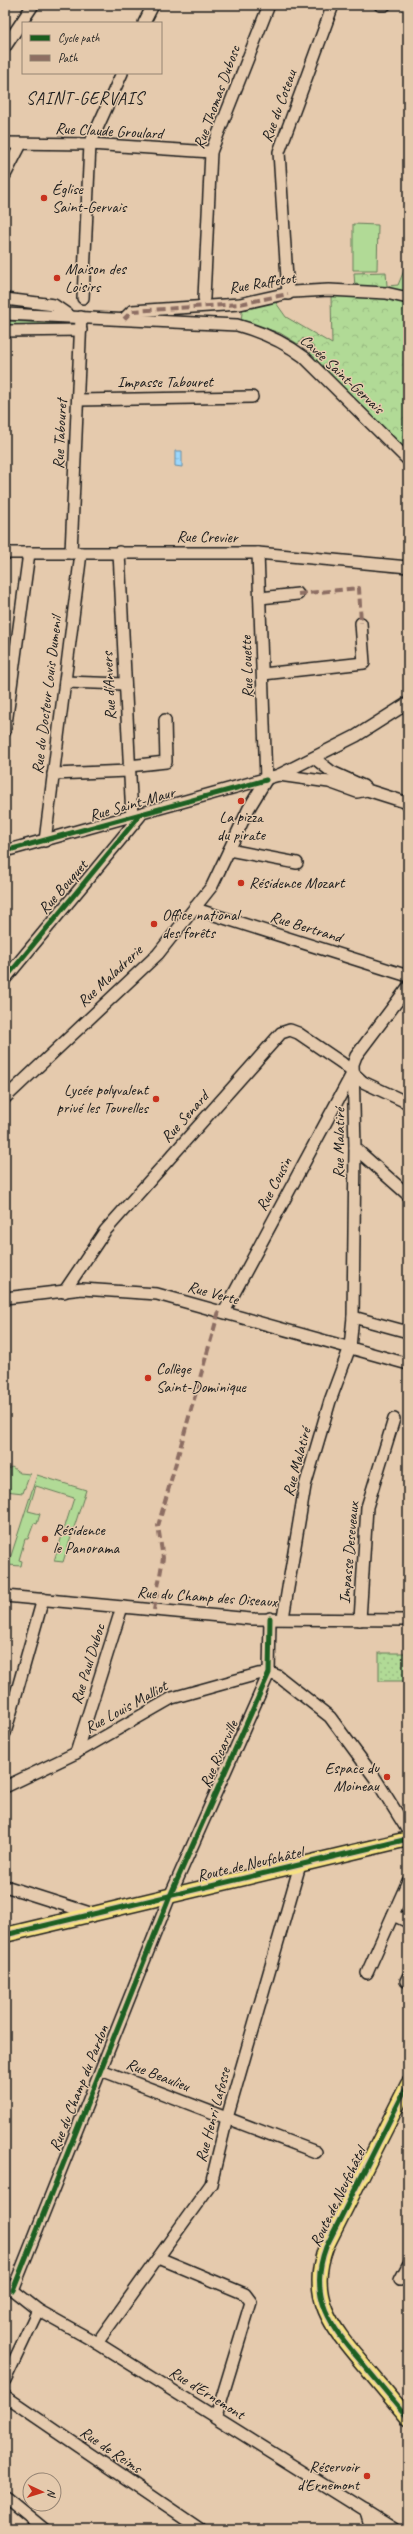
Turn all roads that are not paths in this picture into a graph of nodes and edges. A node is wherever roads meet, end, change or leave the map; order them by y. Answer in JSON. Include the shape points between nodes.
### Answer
{"nodes":[{"id":1,"x":33,"y":5,"type":"edge"},
{"id":2,"x":153,"y":5,"type":"edge"},
{"id":3,"x":269,"y":5,"type":"edge"},
{"id":4,"x":333,"y":5,"type":"edge"},
{"id":5,"x":380,"y":5,"type":"edge"},
{"id":6,"x":385,"y":5,"type":"edge"},
{"id":7,"x":144,"y":22,"type":"edge"},
{"id":8,"x":6,"y":44,"type":"edge"},
{"id":9,"x":122,"y":74,"type":"edge"},
{"id":10,"x":5,"y":143,"type":"edge"},
{"id":11,"x":21,"y":144,"type":"junction"},
{"id":12,"x":90,"y":144,"type":"junction"},
{"id":13,"x":211,"y":152,"type":"junction"},
{"id":14,"x":5,"y":175,"type":"edge"},
{"id":15,"x":288,"y":294,"type":"junction"},
{"id":16,"x":83,"y":298,"type":"dead end"},
{"id":17,"x":204,"y":298,"type":"dead end"},
{"id":18,"x":408,"y":298,"type":"edge"},
{"id":19,"x":5,"y":300,"type":"edge"},
{"id":20,"x":5,"y":314,"type":"edge"},
{"id":21,"x":76,"y":317,"type":"junction"},
{"id":22,"x":124,"y":319,"type":"junction"},
{"id":23,"x":81,"y":330,"type":"junction"},
{"id":24,"x":5,"y":331,"type":"edge"},
{"id":25,"x":252,"y":397,"type":"dead end"},
{"id":26,"x":78,"y":400,"type":"junction"},
{"id":27,"x":408,"y":460,"type":"edge"},
{"id":28,"x":119,"y":552,"type":"junction"},
{"id":29,"x":5,"y":553,"type":"edge"},
{"id":30,"x":30,"y":553,"type":"junction"},
{"id":31,"x":76,"y":553,"type":"junction"},
{"id":32,"x":258,"y":553,"type":"junction"},
{"id":33,"x":408,"y":568,"type":"edge"},
{"id":34,"x":298,"y":594,"type":"dead end"},
{"id":35,"x":260,"y":598,"type":"junction"},
{"id":36,"x":361,"y":623,"type":"dead end"},
{"id":37,"x":263,"y":674,"type":"junction"},
{"id":38,"x":65,"y":682,"type":"junction"},
{"id":39,"x":124,"y":684,"type":"junction"},
{"id":40,"x":408,"y":703,"type":"edge"},
{"id":41,"x":165,"y":720,"type":"dead end"},
{"id":42,"x":5,"y":731,"type":"edge"},
{"id":43,"x":314,"y":758,"type":"junction"},
{"id":44,"x":129,"y":769,"type":"junction"},
{"id":45,"x":53,"y":774,"type":"junction"},
{"id":46,"x":279,"y":775,"type":"junction"},
{"id":47,"x":266,"y":780,"type":"junction"},
{"id":48,"x":367,"y":790,"type":"junction"},
{"id":49,"x":408,"y":803,"type":"edge"},
{"id":50,"x":137,"y":816,"type":"junction"},
{"id":51,"x":45,"y":841,"type":"junction"},
{"id":52,"x":229,"y":850,"type":"junction"},
{"id":53,"x":5,"y":851,"type":"edge"},
{"id":54,"x":297,"y":863,"type":"dead end"},
{"id":55,"x":195,"y":906,"type":"junction"},
{"id":56,"x":408,"y":976,"type":"edge"},
{"id":57,"x":5,"y":978,"type":"edge"},
{"id":58,"x":408,"y":987,"type":"edge"},
{"id":59,"x":353,"y":1072,"type":"junction"},
{"id":60,"x":5,"y":1098,"type":"edge"},
{"id":61,"x":408,"y":1103,"type":"edge"},
{"id":62,"x":355,"y":1148,"type":"junction"},
{"id":63,"x":408,"y":1195,"type":"edge"},
{"id":64,"x":64,"y":1292,"type":"junction"},
{"id":65,"x":8,"y":1298,"type":"edge"},
{"id":66,"x":224,"y":1312,"type":"junction"},
{"id":67,"x":353,"y":1317,"type":"junction"},
{"id":68,"x":408,"y":1332,"type":"edge"},
{"id":69,"x":350,"y":1347,"type":"junction"},
{"id":70,"x":408,"y":1364,"type":"edge"},
{"id":71,"x":394,"y":1419,"type":"dead end"},
{"id":72,"x":5,"y":1596,"type":"edge"},
{"id":73,"x":43,"y":1599,"type":"junction"},
{"id":74,"x":122,"y":1607,"type":"junction"},
{"id":75,"x":270,"y":1618,"type":"junction"},
{"id":76,"x":283,"y":1618,"type":"junction"},
{"id":77,"x":360,"y":1620,"type":"junction"},
{"id":78,"x":408,"y":1620,"type":"edge"},
{"id":79,"x":269,"y":1673,"type":"junction"},
{"id":80,"x":5,"y":1733,"type":"edge"},
{"id":81,"x":76,"y":1753,"type":"junction"},
{"id":82,"x":5,"y":1787,"type":"edge"},
{"id":83,"x":408,"y":1831,"type":"edge"},
{"id":84,"x":408,"y":1839,"type":"edge"},
{"id":85,"x":300,"y":1865,"type":"junction"},
{"id":86,"x":408,"y":1881,"type":"edge"},
{"id":87,"x":5,"y":1886,"type":"edge"},
{"id":88,"x":170,"y":1896,"type":"junction"},
{"id":89,"x":93,"y":1914,"type":"junction"},
{"id":90,"x":393,"y":1915,"type":"junction"},
{"id":91,"x":408,"y":1922,"type":"edge"},
{"id":92,"x":5,"y":1935,"type":"edge"},
{"id":93,"x":367,"y":1973,"type":"dead end"},
{"id":94,"x":101,"y":2070,"type":"junction"},
{"id":95,"x":408,"y":2084,"type":"edge"},
{"id":96,"x":227,"y":2118,"type":"junction"},
{"id":97,"x":316,"y":2152,"type":"dead end"},
{"id":98,"x":159,"y":2258,"type":"junction"},
{"id":99,"x":408,"y":2265,"type":"edge"},
{"id":100,"x":400,"y":2280,"type":"dead end"},
{"id":101,"x":9,"y":2287,"type":"edge"},
{"id":102,"x":38,"y":2310,"type":"junction"},
{"id":103,"x":97,"y":2343,"type":"junction"},
{"id":104,"x":5,"y":2380,"type":"edge"},
{"id":105,"x":5,"y":2396,"type":"edge"},
{"id":106,"x":216,"y":2417,"type":"junction"},
{"id":107,"x":408,"y":2418,"type":"edge"},
{"id":108,"x":5,"y":2497,"type":"edge"},
{"id":109,"x":366,"y":2512,"type":"junction"},
{"id":110,"x":44,"y":2529,"type":"edge"},
{"id":111,"x":200,"y":2529,"type":"edge"},
{"id":112,"x":371,"y":2529,"type":"edge"},
{"id":113,"x":394,"y":2529,"type":"edge"}],
"edges":[{"from":1,"to":8,"type":"street"},
{"from":2,"to":7,"type":"street"},
{"from":3,"to":13,"type":"street","name":"Rue Thomas Dubosc"},
{"from":4,"to":15,"type":"street","name":"Rue du Coteau","via":[[279,152]]},
{"from":5,"to":6,"type":"street"},
{"from":9,"to":12,"type":"street"},
{"from":10,"to":11,"type":"street","name":"Rue Claude Groulard"},
{"from":11,"to":12,"type":"street","name":"Rue Claude Groulard"},
{"from":11,"to":14,"type":"street"},
{"from":12,"to":13,"type":"street","name":"Rue Claude Groulard"},
{"from":12,"to":16,"type":"street"},
{"from":13,"to":17,"type":"street","name":"Rue Thomas Dubosc"},
{"from":15,"to":18,"type":"street","name":"Rue Raffetot","via":[[329,290],[386,293]]},
{"from":15,"to":22,"type":"street","name":"Rue Raffetot","via":[[240,304],[132,311]]},
{"from":19,"to":21,"type":"street","via":[[54,305]]},
{"from":20,"to":21,"type":"street","name":"Cavée Saint-Gervais"},
{"from":21,"to":22,"type":"street","name":"Cavée Saint-Gervais"},
{"from":21,"to":23,"type":"street","name":"Rue Tabouret"},
{"from":22,"to":27,"type":"street","name":"Cavée Saint-Gervais","via":[[237,325],[267,334],[289,345],[304,357]]},
{"from":23,"to":24,"type":"street"},
{"from":23,"to":26,"type":"street","name":"Rue Tabouret"},
{"from":25,"to":26,"type":"street","name":"Impasse Tabouret"},
{"from":26,"to":31,"type":"street","name":"Rue Tabouret"},
{"from":28,"to":31,"type":"street","name":"Rue Crevier"},
{"from":28,"to":32,"type":"street","name":"Rue Crevier"},
{"from":28,"to":39,"type":"street","name":"Rue d'Anvers"},
{"from":29,"to":30,"type":"street","name":"Rue Crevier"},
{"from":30,"to":31,"type":"street","name":"Rue Crevier"},
{"from":30,"to":42,"type":"street"},
{"from":31,"to":38,"type":"street","name":"Rue du Docteur Louis Dumenil"},
{"from":32,"to":33,"type":"street","name":"Rue Crevier"},
{"from":32,"to":35,"type":"street","name":"Rue Louette"},
{"from":34,"to":35,"type":"street"},
{"from":35,"to":37,"type":"street","name":"Rue Louette"},
{"from":36,"to":37,"type":"street","via":[[364,663]]},
{"from":37,"to":47,"type":"street","name":"Rue Louette"},
{"from":38,"to":39,"type":"street"},
{"from":38,"to":45,"type":"street","name":"Rue du Docteur Louis Dumenil"},
{"from":39,"to":44,"type":"street","name":"Rue d'Anvers"},
{"from":40,"to":43,"type":"street","name":"Rue Saint-Maur"},
{"from":41,"to":44,"type":"street","via":[[166,762]]},
{"from":43,"to":46,"type":"street","name":"Rue Saint-Maur"},
{"from":43,"to":48,"type":"street","via":[[332,772]]},
{"from":44,"to":45,"type":"street"},
{"from":44,"to":50,"type":"street","name":"Rue d'Anvers"},
{"from":45,"to":51,"type":"street","name":"Rue du Docteur Louis Dumenil"},
{"from":46,"to":47,"type":"street","name":"Rue Saint-Maur"},
{"from":46,"to":48,"type":"street","via":[[330,782],[357,792]]},
{"from":47,"to":50,"type":"street","name":"Rue Saint-Maur"},
{"from":47,"to":52,"type":"street","name":"Rue Maladrerie"},
{"from":48,"to":49,"type":"street"},
{"from":50,"to":51,"type":"street","name":"Rue Saint-Maur"},
{"from":50,"to":57,"type":"street","name":"Rue Bouquet"},
{"from":51,"to":53,"type":"street","name":"Rue Saint-Maur"},
{"from":52,"to":54,"type":"street"},
{"from":52,"to":55,"type":"street","name":"Rue Maladrerie","via":[[212,886]]},
{"from":55,"to":56,"type":"street","name":"Rue Bertrand","via":[[202,912]]},
{"from":55,"to":60,"type":"street","name":"Rue Maladrerie","via":[[158,954]]},
{"from":58,"to":59,"type":"street","name":"Rue Malatiré","via":[[356,1056]]},
{"from":59,"to":61,"type":"street","name":"Rue Senard","via":[[363,1082]]},
{"from":59,"to":62,"type":"street","name":"Rue Malatiré","via":[[356,1092]]},
{"from":59,"to":64,"type":"street","name":"Rue Senard","via":[[298,1032],[290,1030],[281,1033],[105,1231]]},
{"from":59,"to":66,"type":"street","name":"Rue Cousin"},
{"from":62,"to":63,"type":"street"},
{"from":62,"to":67,"type":"street","name":"Rue Malatiré"},
{"from":64,"to":65,"type":"street","name":"Rue Verte"},
{"from":64,"to":66,"type":"street","name":"Rue Verte","via":[[100,1289],[157,1294]]},
{"from":66,"to":69,"type":"street","name":"Rue Verte"},
{"from":67,"to":68,"type":"street"},
{"from":67,"to":69,"type":"street","name":"Rue Malatiré"},
{"from":69,"to":70,"type":"street","name":"Rue Verte"},
{"from":69,"to":76,"type":"street","name":"Rue Malatiré","via":[[330,1401],[305,1486]]},
{"from":71,"to":77,"type":"street","name":"Impasse Deseveaux","via":[[367,1507]]},
{"from":72,"to":73,"type":"street","name":"Rue du Champ des Oiseaux"},
{"from":73,"to":74,"type":"street","name":"Rue du Champ des Oiseaux"},
{"from":73,"to":80,"type":"street"},
{"from":74,"to":75,"type":"street","name":"Rue du Champ des Oiseaux","via":[[251,1619]]},
{"from":74,"to":81,"type":"street","name":"Rue Paul Duboc"},
{"from":75,"to":76,"type":"street","name":"Rue du Champ des Oiseaux"},
{"from":75,"to":79,"type":"street","name":"Rue Ricarville"},
{"from":76,"to":77,"type":"street","name":"Rue du Champ des Oiseaux"},
{"from":77,"to":78,"type":"street","name":"Rue du Champ des Oiseaux"},
{"from":79,"to":81,"type":"street","name":"Rue Louis Malliot","via":[[172,1698]]},
{"from":79,"to":83,"type":"street","via":[[278,1676],[330,1716],[375,1778]]},
{"from":79,"to":88,"type":"street","name":"Rue Ricarville"},
{"from":81,"to":82,"type":"street","name":"Rue Louis Malliot"},
{"from":84,"to":85,"type":"main road","name":"Route de Neufchâtel"},
{"from":85,"to":88,"type":"main road","name":"Route de Neufchâtel"},
{"from":85,"to":96,"type":"street","name":"Rue Henri Lafosse"},
{"from":86,"to":90,"type":"street"},
{"from":87,"to":89,"type":"street"},
{"from":88,"to":89,"type":"main road","name":"Route de Neufchâtel"},
{"from":88,"to":94,"type":"street","name":"Rue du Champ du Pardon"},
{"from":89,"to":92,"type":"main road","name":"Route de Neufchâtel"},
{"from":90,"to":91,"type":"street"},
{"from":90,"to":93,"type":"street"},
{"from":94,"to":96,"type":"street","name":"Rue Beaulieu"},
{"from":94,"to":101,"type":"street","name":"Rue du Champ du Pardon"},
{"from":95,"to":107,"type":"main road","name":"Route de Neufchâtel","via":[[326,2247],[320,2274],[322,2303],[332,2325]]},
{"from":96,"to":97,"type":"street","name":"Rue Beaulieu"},
{"from":96,"to":98,"type":"street","name":"Rue Henri Lafosse","via":[[212,2184]]},
{"from":98,"to":103,"type":"street","name":"Rue Henri Lafosse"},
{"from":98,"to":106,"type":"street","via":[[246,2294],[251,2302]]},
{"from":99,"to":100,"type":"street"},
{"from":101,"to":102,"type":"street","name":"Rue d'Ernemont"},
{"from":102,"to":103,"type":"street","name":"Rue d'Ernemont"},
{"from":102,"to":104,"type":"street"},
{"from":103,"to":106,"type":"street","name":"Rue d'Ernemont"},
{"from":105,"to":111,"type":"street","name":"Rue de Reims"},
{"from":106,"to":109,"type":"street","name":"Rue d'Ernemont"},
{"from":108,"to":110,"type":"street"},
{"from":109,"to":112,"type":"street"},
{"from":109,"to":113,"type":"street","name":"Rue d'Ernemont"}]}
